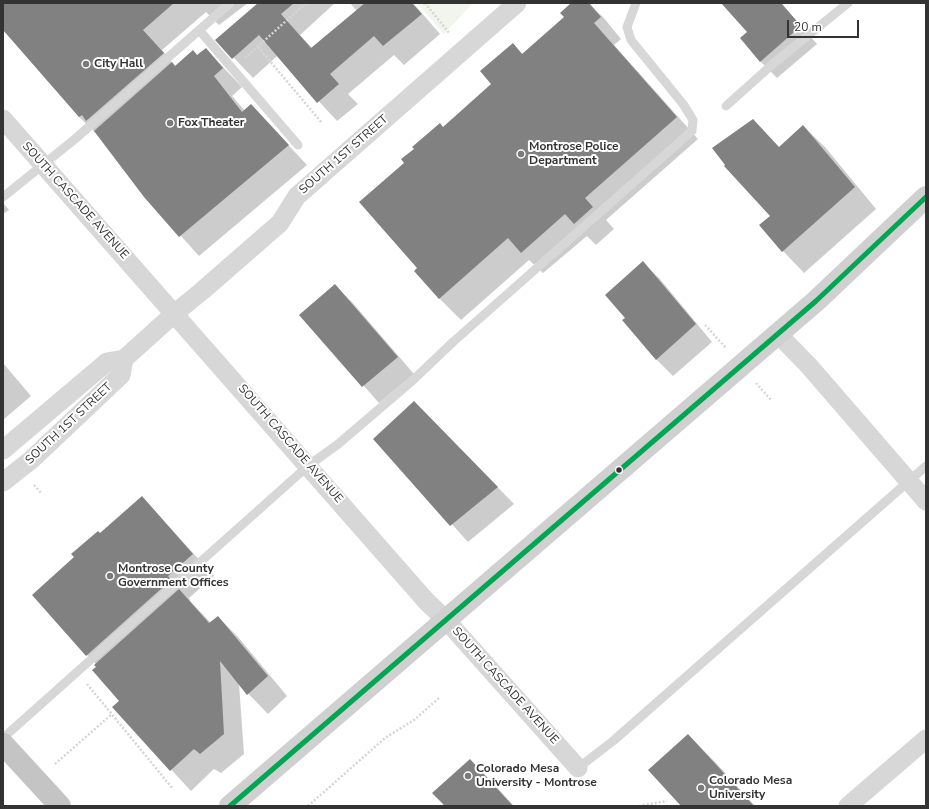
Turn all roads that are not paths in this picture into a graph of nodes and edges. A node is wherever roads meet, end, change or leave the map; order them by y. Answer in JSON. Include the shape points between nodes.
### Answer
{"nodes":[{"id":1,"x":230,"y":3,"type":"edge"},
{"id":2,"x":516,"y":3,"type":"edge"},
{"id":3,"x":636,"y":3,"type":"edge"},
{"id":4,"x":848,"y":3,"type":"edge"},
{"id":5,"x":200,"y":31,"type":"junction"},
{"id":6,"x":726,"y":106,"type":"dead end"},
{"id":7,"x":3,"y":119,"type":"edge"},
{"id":8,"x":298,"y":144,"type":"dead end"},
{"id":9,"x":41,"y":165,"type":"junction"},
{"id":10,"x":3,"y":197,"type":"edge"},
{"id":11,"x":926,"y":197,"type":"edge"},
{"id":12,"x":175,"y":313,"type":"junction"},
{"id":13,"x":777,"y":334,"type":"junction"},
{"id":14,"x":124,"y":359,"type":"junction"},
{"id":15,"x":3,"y":450,"type":"edge"},
{"id":16,"x":309,"y":465,"type":"junction"},
{"id":17,"x":926,"y":466,"type":"edge"},
{"id":18,"x":908,"y":480,"type":"junction"},
{"id":19,"x":3,"y":482,"type":"edge"},
{"id":20,"x":926,"y":501,"type":"edge"},
{"id":21,"x":446,"y":620,"type":"junction"},
{"id":22,"x":3,"y":738,"type":"edge"},
{"id":23,"x":926,"y":739,"type":"edge"},
{"id":24,"x":3,"y":744,"type":"edge"},
{"id":25,"x":578,"y":768,"type":"joint"},
{"id":26,"x":60,"y":806,"type":"edge"},
{"id":27,"x":230,"y":806,"type":"edge"},
{"id":28,"x":848,"y":806,"type":"edge"}],
"edges":[{"from":1,"to":5,"type":"lane"},
{"from":2,"to":12,"type":"street","name":"SOUTH 1ST STREET","via":[[297,196],[280,223]]},
{"from":3,"to":16,"type":"lane","via":[[627,27],[631,40],[683,104],[693,120],[692,131],[412,381],[337,445]]},
{"from":4,"to":6,"type":"lane"},
{"from":5,"to":8,"type":"lane"},
{"from":5,"to":9,"type":"lane","via":[[75,139]]},
{"from":7,"to":9,"type":"street","name":"SOUTH CASCADE AVENUE"},
{"from":9,"to":10,"type":"lane"},
{"from":9,"to":12,"type":"street","name":"SOUTH CASCADE AVENUE"},
{"from":11,"to":13,"type":"street","via":[[816,301]]},
{"from":12,"to":14,"type":"street","name":"SOUTH 1ST STREET"},
{"from":12,"to":16,"type":"street","name":"SOUTH CASCADE AVENUE"},
{"from":13,"to":18,"type":"street","via":[[809,366]]},
{"from":13,"to":21,"type":"street"},
{"from":14,"to":15,"type":"street","name":"SOUTH 1ST STREET","via":[[107,362]]},
{"from":14,"to":19,"type":"street","name":"SOUTH 1ST STREET","via":[[121,375],[31,460]]},
{"from":16,"to":21,"type":"street","name":"SOUTH CASCADE AVENUE","via":[[427,602]]},
{"from":16,"to":22,"type":"lane"},
{"from":17,"to":18,"type":"lane"},
{"from":18,"to":20,"type":"street"},
{"from":18,"to":25,"type":"lane","via":[[613,741]]},
{"from":21,"to":25,"type":"street","name":"SOUTH CASCADE AVENUE"},
{"from":21,"to":27,"type":"street"},
{"from":23,"to":28,"type":"street"},
{"from":24,"to":26,"type":"highway"}]}
